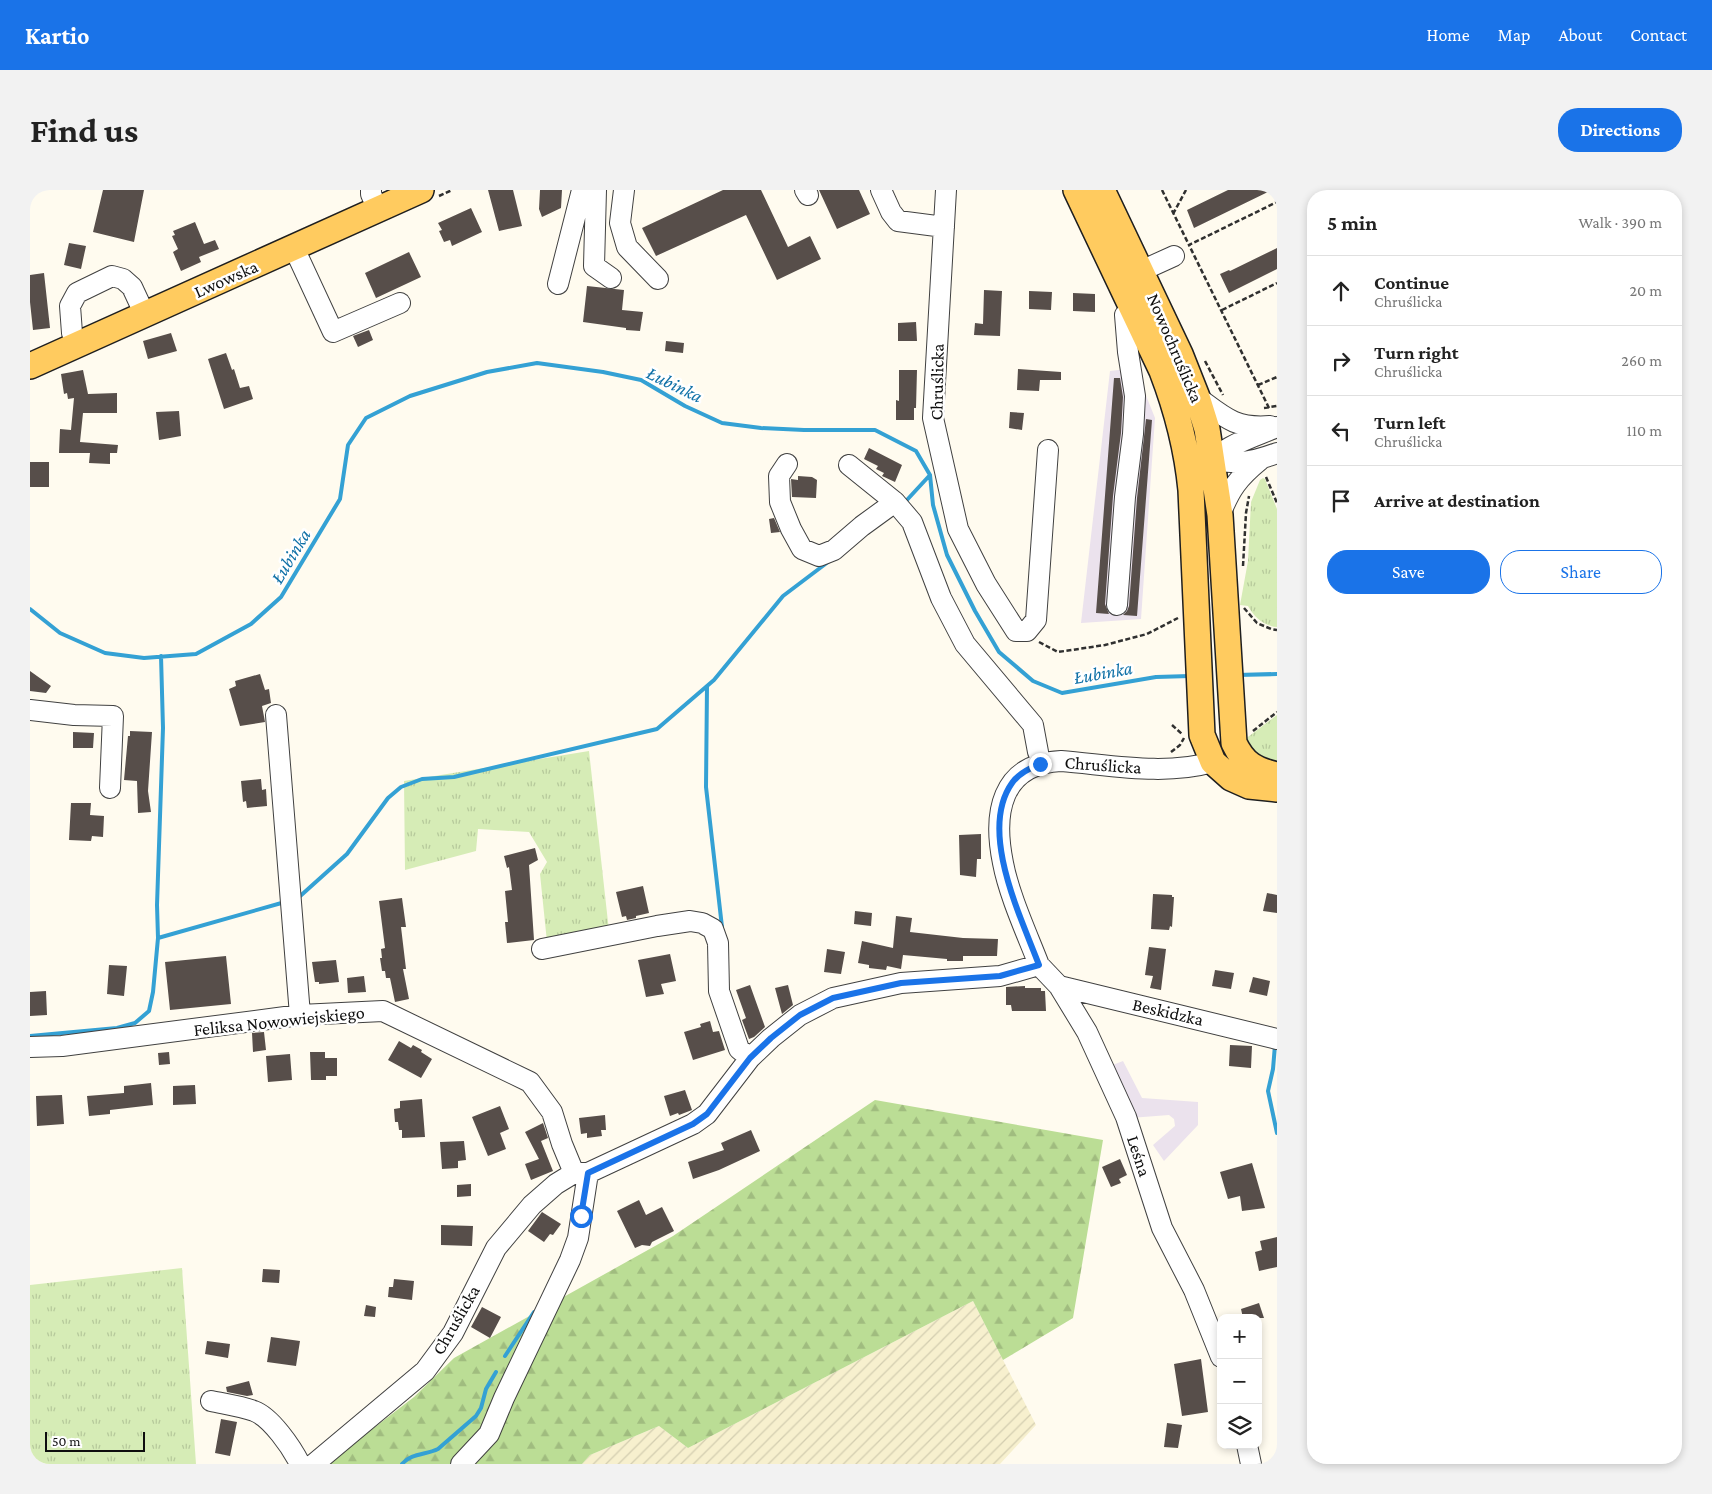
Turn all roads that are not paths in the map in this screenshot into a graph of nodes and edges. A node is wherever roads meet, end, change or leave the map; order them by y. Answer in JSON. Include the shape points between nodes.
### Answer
{"nodes":[{"id":1,"x":421,"y":190,"type":"edge"},
{"id":2,"x":582,"y":190,"type":"edge"},
{"id":3,"x":596,"y":190,"type":"edge"},
{"id":4,"x":624,"y":190,"type":"edge"},
{"id":5,"x":881,"y":190,"type":"edge"},
{"id":6,"x":946,"y":190,"type":"edge"},
{"id":7,"x":1076,"y":190,"type":"edge"},
{"id":8,"x":1102,"y":190,"type":"edge"},
{"id":9,"x":374,"y":200,"type":"edge"},
{"id":10,"x":944,"y":226,"type":"junction"},
{"id":11,"x":294,"y":248,"type":"junction"},
{"id":12,"x":1181,"y":251,"type":"road end"},
{"id":13,"x":1141,"y":271,"type":"junction"},
{"id":14,"x":610,"y":278,"type":"dead end"},
{"id":15,"x":658,"y":279,"type":"dead end"},
{"id":16,"x":558,"y":284,"type":"dead end"},
{"id":17,"x":400,"y":303,"type":"dead end"},
{"id":18,"x":1133,"y":308,"type":"junction"},
{"id":19,"x":145,"y":315,"type":"junction"},
{"id":20,"x":77,"y":345,"type":"junction"},
{"id":21,"x":30,"y":366,"type":"edge"},
{"id":22,"x":1197,"y":397,"type":"junction"},
{"id":23,"x":1274,"y":420,"type":"edge"},
{"id":24,"x":1182,"y":434,"type":"junction"},
{"id":25,"x":1048,"y":450,"type":"dead end"},
{"id":26,"x":1212,"y":458,"type":"junction"},
{"id":27,"x":1267,"y":462,"type":"edge"},
{"id":28,"x":787,"y":464,"type":"dead end"},
{"id":29,"x":849,"y":465,"type":"dead end"},
{"id":30,"x":1191,"y":490,"type":"junction"},
{"id":31,"x":895,"y":502,"type":"junction"},
{"id":32,"x":1220,"y":516,"type":"junction"},
{"id":33,"x":1117,"y":605,"type":"dead end"},
{"id":34,"x":30,"y":710,"type":"edge"},
{"id":35,"x":276,"y":715,"type":"dead end"},
{"id":36,"x":1235,"y":744,"type":"junction"},
{"id":37,"x":1038,"y":752,"type":"dead end"},
{"id":38,"x":1213,"y":762,"type":"junction"},
{"id":39,"x":1277,"y":775,"type":"edge"},
{"id":40,"x":110,"y":788,"type":"dead end"},
{"id":41,"x":1277,"y":789,"type":"edge"},
{"id":42,"x":542,"y":949,"type":"dead end"},
{"id":43,"x":1039,"y":965,"type":"junction"},
{"id":44,"x":1059,"y":986,"type":"junction"},
{"id":45,"x":300,"y":1015,"type":"junction"},
{"id":46,"x":1274,"y":1038,"type":"edge"},
{"id":47,"x":30,"y":1047,"type":"edge"},
{"id":48,"x":750,"y":1058,"type":"junction"},
{"id":49,"x":581,"y":1173,"type":"junction"},
{"id":50,"x":1217,"y":1347,"type":"edge"},
{"id":51,"x":211,"y":1401,"type":"dead end"},
{"id":52,"x":1248,"y":1449,"type":"edge"},
{"id":53,"x":300,"y":1464,"type":"edge"},
{"id":54,"x":314,"y":1464,"type":"edge"},
{"id":55,"x":461,"y":1464,"type":"edge"},
{"id":56,"x":1251,"y":1464,"type":"edge"}],
"edges":[{"from":1,"to":9,"type":"main road","name":"Lwowska"},
{"from":2,"to":16,"type":"street"},
{"from":3,"to":14,"type":"street","via":[[594,266]]},
{"from":4,"to":15,"type":"street","via":[[620,223],[627,247]]},
{"from":5,"to":10,"type":"street","via":[[898,221]]},
{"from":6,"to":10,"type":"street","name":"Chruślicka"},
{"from":7,"to":18,"type":"main road","name":"Nowochruślicka"},
{"from":8,"to":13,"type":"main road","name":"Nowochruślicka"},
{"from":9,"to":11,"type":"main road","name":"Lwowska"},
{"from":10,"to":25,"type":"street","name":"Chruślicka","via":[[933,418],[958,529],[986,584],[1016,631],[1027,631],[1036,620]]},
{"from":11,"to":17,"type":"street","via":[[333,332]]},
{"from":11,"to":19,"type":"main road","name":"Lwowska"},
{"from":12,"to":13,"type":"street"},
{"from":13,"to":22,"type":"main road","name":"Nowochruślicka"},
{"from":18,"to":24,"type":"main road","name":"Nowochruślicka","via":[[1173,399]]},
{"from":18,"to":33,"type":"street","via":[[1125,315],[1135,396]]},
{"from":19,"to":20,"type":"main road","name":"Lwowska"},
{"from":19,"to":20,"type":"street","via":[[132,287],[123,279],[112,276],[76,293],[70,306],[72,333]]},
{"from":20,"to":21,"type":"main road","name":"Lwowska"},
{"from":22,"to":23,"type":"street","via":[[1242,425],[1252,427]]},
{"from":22,"to":26,"type":"main road","name":"Nowochruślicka"},
{"from":23,"to":26,"type":"street"},
{"from":24,"to":26,"type":"street"},
{"from":24,"to":30,"type":"main road","name":"Nowochruślicka"},
{"from":26,"to":27,"type":"street","via":[[1224,462]]},
{"from":26,"to":30,"type":"street"},
{"from":26,"to":32,"type":"main road","name":"Nowochruślicka"},
{"from":27,"to":32,"type":"street","via":[[1240,477]]},
{"from":28,"to":31,"type":"street","via":[[779,476],[780,502],[802,549],[819,556],[834,550]]},
{"from":29,"to":31,"type":"street"},
{"from":30,"to":38,"type":"main road","via":[[1188,616],[1193,735]]},
{"from":31,"to":37,"type":"street","via":[[912,522],[941,598],[965,644],[1033,725]]},
{"from":32,"to":36,"type":"main road","via":[[1235,611]]},
{"from":34,"to":40,"type":"street","via":[[113,716]]},
{"from":35,"to":45,"type":"street"},
{"from":36,"to":38,"type":"main road"},
{"from":36,"to":39,"type":"main road","via":[[1258,770]]},
{"from":38,"to":41,"type":"main road","via":[[1238,783]]},
{"from":38,"to":43,"type":"street","name":"Chruślicka","via":[[1172,769],[1048,762],[1031,768],[1013,781],[1002,805],[1000,847],[1008,882]]},
{"from":42,"to":48,"type":"street","via":[[657,926],[690,921],[702,923],[712,929],[718,943],[719,991],[739,1049]]},
{"from":43,"to":44,"type":"street","name":"Leśna"},
{"from":43,"to":48,"type":"street","name":"Chruślicka","via":[[1000,976],[901,983],[833,998],[800,1015]]},
{"from":44,"to":46,"type":"street","name":"Beskidzka"},
{"from":44,"to":50,"type":"street","name":"Leśna","via":[[1087,1032],[1126,1117],[1162,1228],[1194,1290]]},
{"from":45,"to":47,"type":"street","name":"Feliksa Nowowiejskiego","via":[[62,1046]]},
{"from":45,"to":49,"type":"street","name":"Feliksa Nowowiejskiego","via":[[383,1011],[530,1082],[552,1112],[562,1144]]},
{"from":48,"to":49,"type":"street","name":"Chruślicka","via":[[707,1114],[693,1124]]},
{"from":49,"to":54,"type":"street","name":"Chruślicka","via":[[556,1184],[532,1205],[496,1248],[453,1333],[425,1371]]},
{"from":49,"to":55,"type":"street","via":[[578,1238],[570,1260],[488,1434]]},
{"from":51,"to":53,"type":"street","via":[[256,1411],[276,1429]]},
{"from":52,"to":56,"type":"street"}]}
